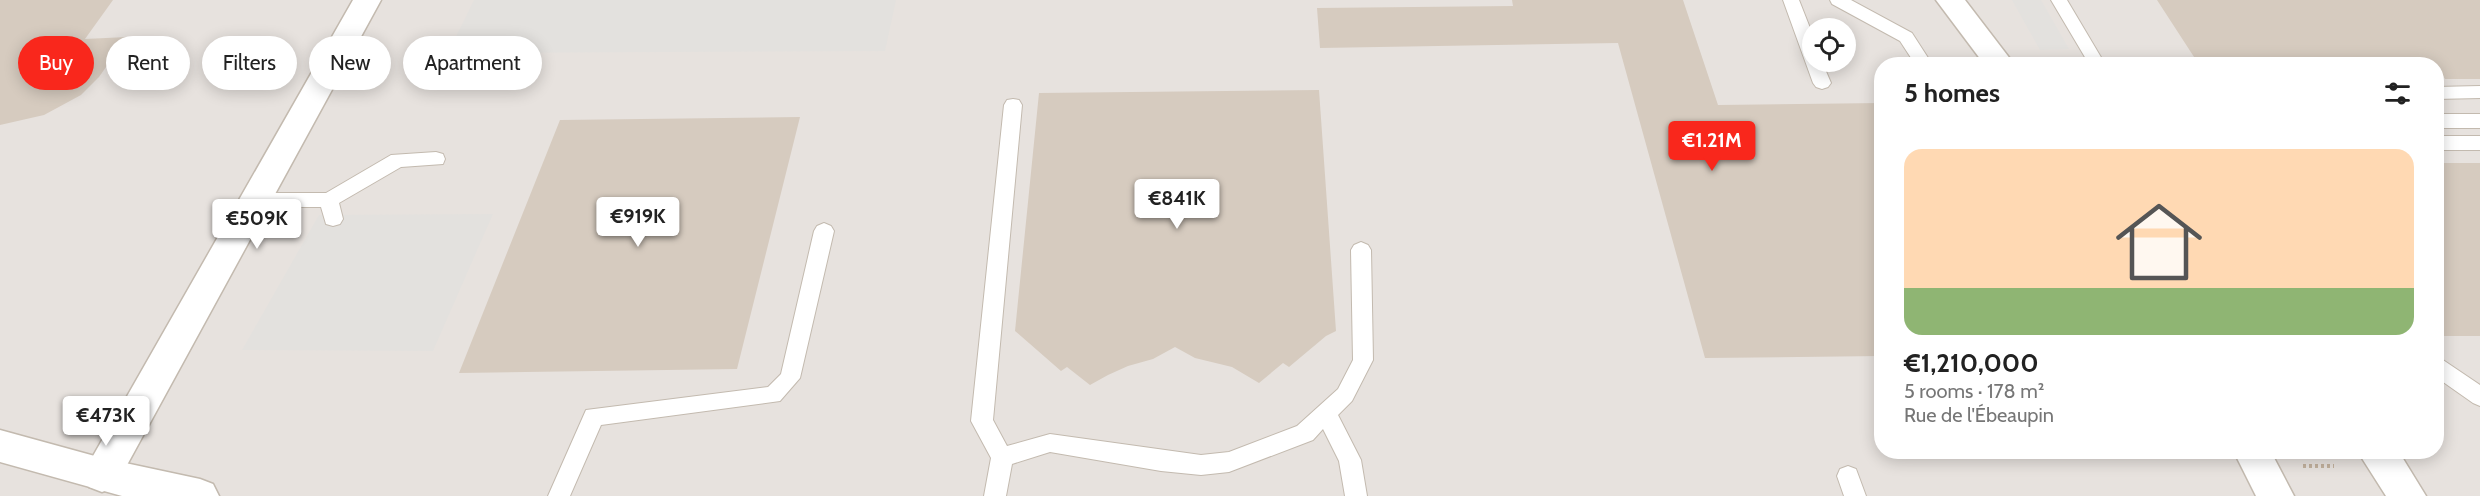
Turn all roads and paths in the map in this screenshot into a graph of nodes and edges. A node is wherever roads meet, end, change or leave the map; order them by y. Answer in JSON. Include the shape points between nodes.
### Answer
{"nodes":[{"id":1,"x":367,"y":0,"type":"edge"},
{"id":2,"x":1791,"y":0,"type":"edge"},
{"id":3,"x":1838,"y":0,"type":"edge"},
{"id":4,"x":1950,"y":0,"type":"edge"},
{"id":5,"x":2059,"y":0,"type":"edge"},
{"id":6,"x":1802,"y":29,"type":"edge"},
{"id":7,"x":1919,"y":57,"type":"edge"},
{"id":8,"x":1995,"y":57,"type":"edge"},
{"id":9,"x":2093,"y":57,"type":"edge"},
{"id":10,"x":1818,"y":72,"type":"edge"},
{"id":11,"x":1822,"y":82,"type":"dead end"},
{"id":12,"x":2480,"y":92,"type":"edge"},
{"id":13,"x":2444,"y":93,"type":"edge"},
{"id":14,"x":1013,"y":105,"type":"dead end"},
{"id":15,"x":2444,"y":121,"type":"edge"},
{"id":16,"x":2480,"y":121,"type":"edge"},
{"id":17,"x":2444,"y":143,"type":"edge"},
{"id":18,"x":2480,"y":143,"type":"edge"},
{"id":19,"x":436,"y":159,"type":"dead end"},
{"id":20,"x":256,"y":200,"type":"junction"},
{"id":21,"x":329,"y":200,"type":"junction"},
{"id":22,"x":333,"y":219,"type":"dead end"},
{"id":23,"x":824,"y":231,"type":"dead end"},
{"id":24,"x":1361,"y":250,"type":"dead end"},
{"id":25,"x":2444,"y":372,"type":"edge"},
{"id":26,"x":2480,"y":397,"type":"edge"},
{"id":27,"x":1326,"y":413,"type":"junction"},
{"id":28,"x":0,"y":446,"type":"edge"},
{"id":29,"x":1002,"y":457,"type":"junction"},
{"id":30,"x":2256,"y":459,"type":"edge"},
{"id":31,"x":2382,"y":459,"type":"edge"},
{"id":32,"x":2299,"y":466,"type":"dead end"},
{"id":33,"x":2334,"y":466,"type":"dead end"},
{"id":34,"x":111,"y":483,"type":"edge"},
{"id":35,"x":200,"y":496,"type":"edge"},
{"id":36,"x":559,"y":496,"type":"edge"},
{"id":37,"x":995,"y":496,"type":"edge"},
{"id":38,"x":1356,"y":496,"type":"edge"},
{"id":39,"x":2275,"y":496,"type":"edge"},
{"id":40,"x":2407,"y":496,"type":"edge"}],
"edges":[{"from":1,"to":20,"type":"street"},
{"from":2,"to":6,"type":"lane"},
{"from":3,"to":7,"type":"lane","via":[[1906,38]]},
{"from":4,"to":8,"type":"street"},
{"from":5,"to":9,"type":"lane"},
{"from":10,"to":11,"type":"lane"},
{"from":12,"to":13,"type":"lane"},
{"from":14,"to":29,"type":"lane","via":[[982,421]]},
{"from":15,"to":16,"type":"lane"},
{"from":17,"to":18,"type":"lane"},
{"from":19,"to":21,"type":"lane","via":[[398,160]]},
{"from":20,"to":21,"type":"lane"},
{"from":20,"to":34,"type":"street"},
{"from":21,"to":22,"type":"lane"},
{"from":23,"to":36,"type":"lane","via":[[790,378],[772,395],[764,397],[594,417]]},
{"from":24,"to":27,"type":"lane","via":[[1363,360],[1345,395]]},
{"from":25,"to":26,"type":"lane"},
{"from":27,"to":29,"type":"lane","via":[[1305,433],[1230,462],[1202,465],[1161,461],[1050,443]]},
{"from":27,"to":38,"type":"lane","via":[[1350,460]]},
{"from":28,"to":34,"type":"street"},
{"from":29,"to":37,"type":"lane"},
{"from":30,"to":39,"type":"street"},
{"from":31,"to":40,"type":"street"},
{"from":32,"to":33,"type":"path"},
{"from":34,"to":35,"type":"street"}]}
